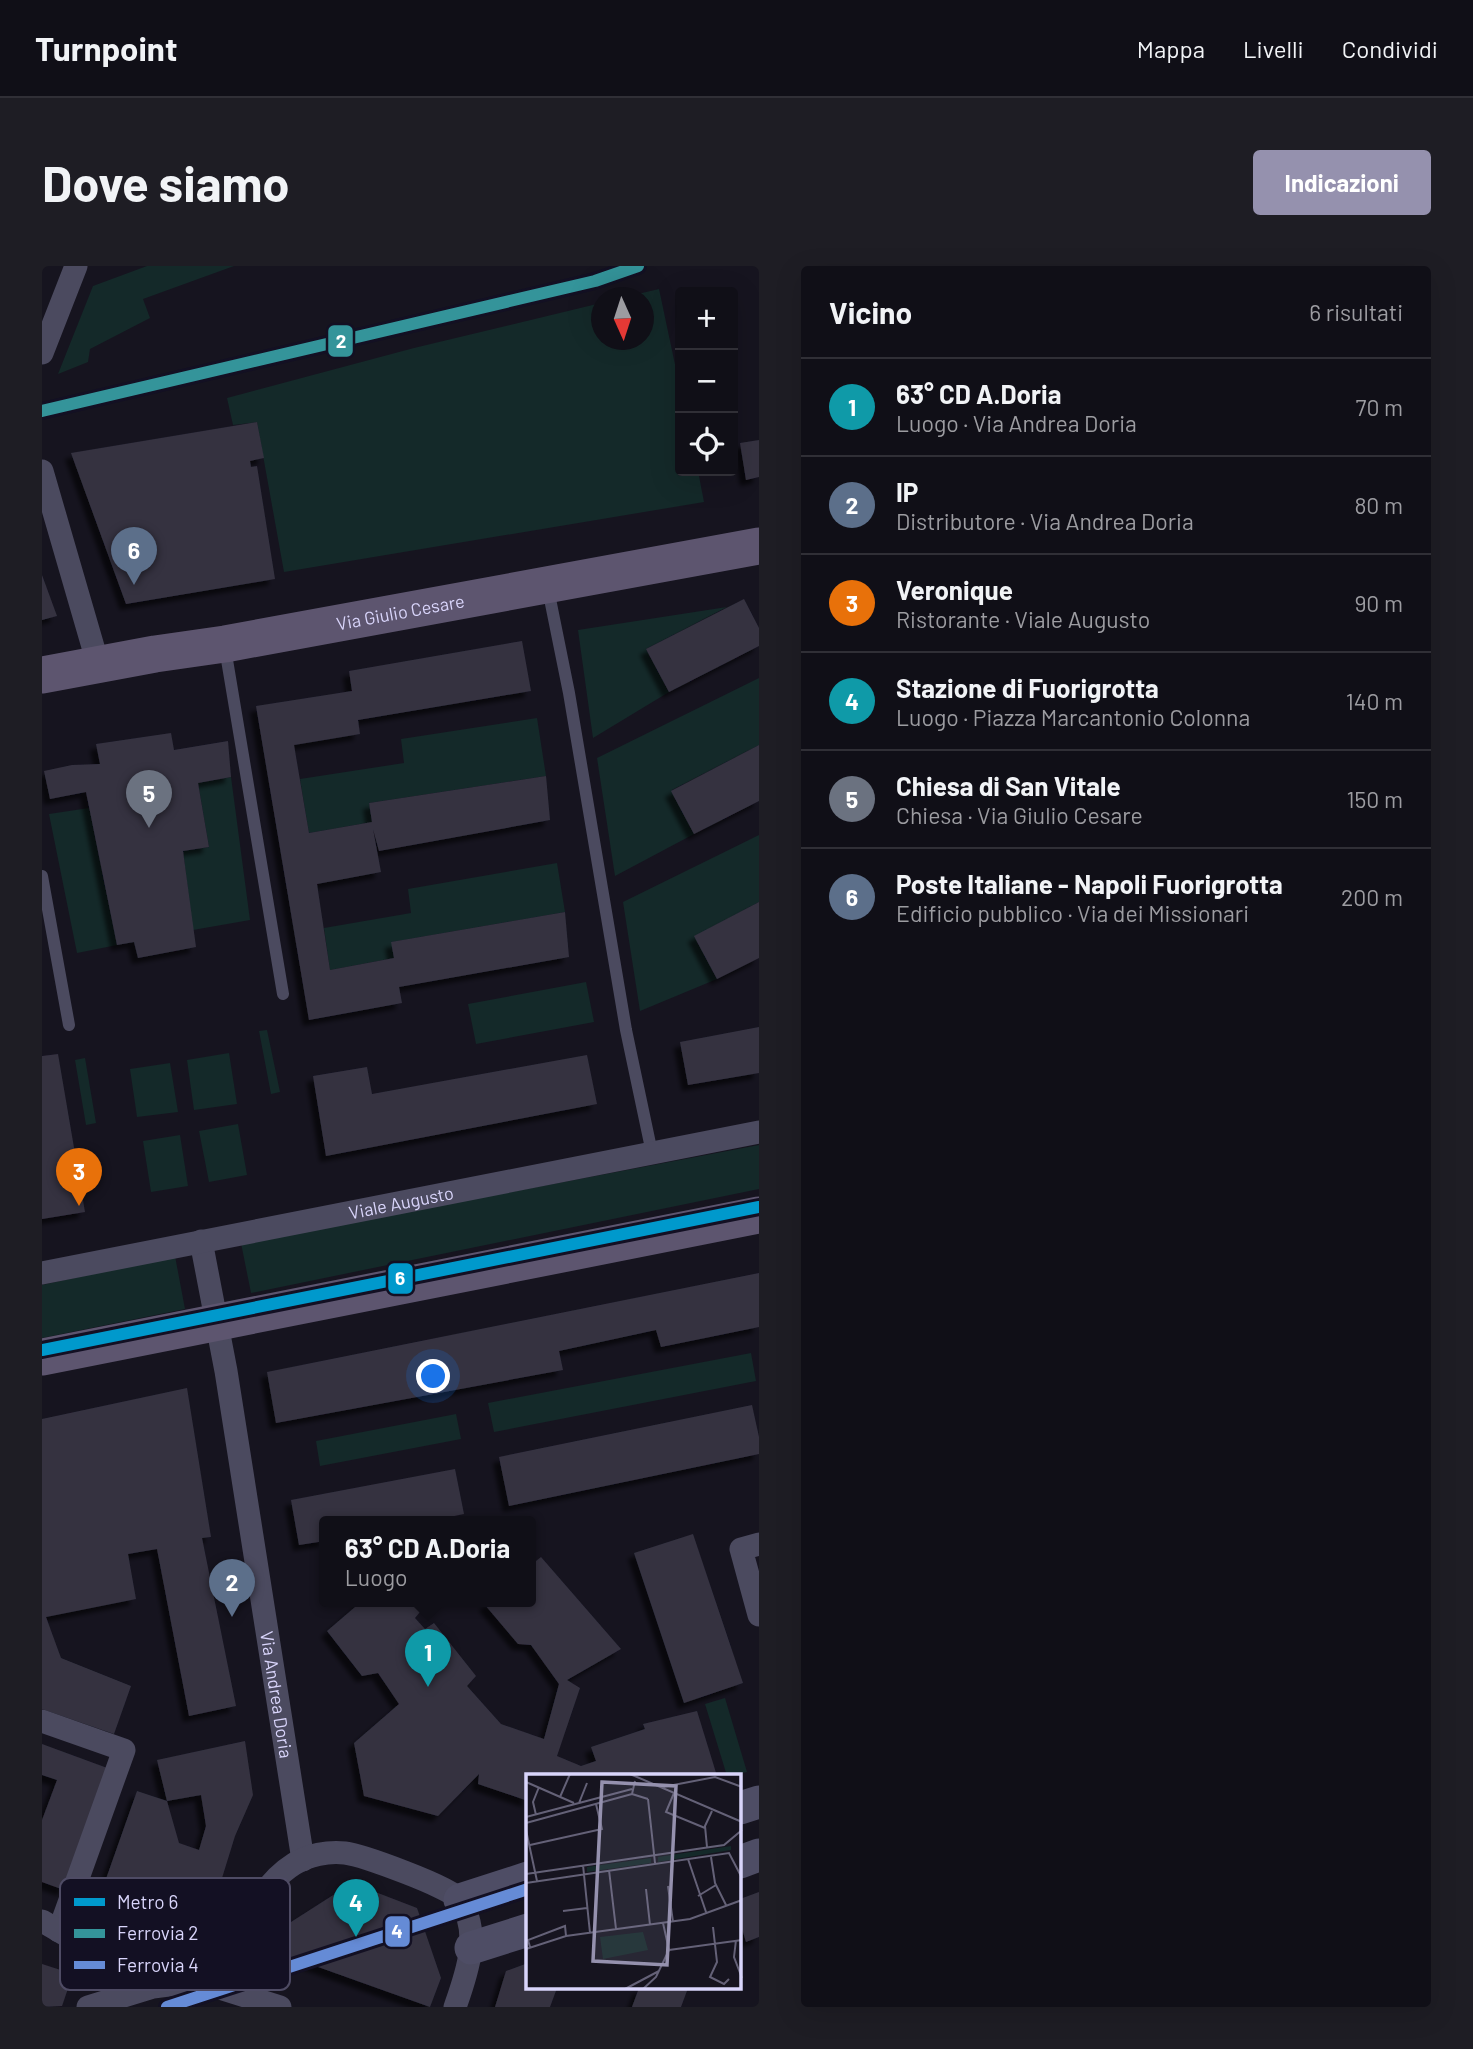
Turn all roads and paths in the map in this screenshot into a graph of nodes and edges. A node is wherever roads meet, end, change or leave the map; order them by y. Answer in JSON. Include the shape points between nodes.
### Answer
{"nodes":[{"id":1,"x":76,"y":266,"type":"edge"},
{"id":2,"x":42,"y":353,"type":"edge"},
{"id":3,"x":42,"y":471,"type":"edge"},
{"id":4,"x":759,"y":546,"type":"edge"},
{"id":5,"x":547,"y":586,"type":"junction"},
{"id":6,"x":225,"y":644,"type":"junction"},
{"id":7,"x":98,"y":664,"type":"junction"},
{"id":8,"x":42,"y":675,"type":"edge"},
{"id":9,"x":42,"y":876,"type":"edge"},
{"id":10,"x":283,"y":994,"type":"dead end"},
{"id":11,"x":69,"y":1025,"type":"dead end"},
{"id":12,"x":759,"y":1132,"type":"edge"},
{"id":13,"x":652,"y":1153,"type":"junction"},
{"id":14,"x":759,"y":1215,"type":"edge"},
{"id":15,"x":201,"y":1241,"type":"junction"},
{"id":16,"x":42,"y":1273,"type":"edge"},
{"id":17,"x":218,"y":1323,"type":"junction"},
{"id":18,"x":42,"y":1357,"type":"edge"},
{"id":19,"x":750,"y":1547,"type":"edge"},
{"id":20,"x":759,"y":1615,"type":"edge"},
{"id":21,"x":42,"y":1721,"type":"edge"},
{"id":22,"x":759,"y":1802,"type":"edge"},
{"id":23,"x":741,"y":1808,"type":"edge"},
{"id":24,"x":759,"y":1855,"type":"edge"},
{"id":25,"x":303,"y":1860,"type":"junction"},
{"id":26,"x":741,"y":1861,"type":"edge"},
{"id":27,"x":71,"y":1878,"type":"edge"},
{"id":28,"x":277,"y":1878,"type":"edge"},
{"id":29,"x":526,"y":1879,"type":"edge"},
{"id":30,"x":460,"y":1900,"type":"junction"},
{"id":31,"x":60,"y":1904,"type":"edge"},
{"id":32,"x":51,"y":1926,"type":"edge"},
{"id":33,"x":526,"y":1931,"type":"edge"},
{"id":34,"x":471,"y":1948,"type":"junction"},
{"id":35,"x":147,"y":1990,"type":"edge"},
{"id":36,"x":231,"y":1990,"type":"edge"},
{"id":37,"x":265,"y":2005,"type":"edge"},
{"id":38,"x":89,"y":2007,"type":"edge"},
{"id":39,"x":455,"y":2007,"type":"edge"}],
"edges":[{"from":1,"to":2,"type":"street"},
{"from":3,"to":7,"type":"street"},
{"from":4,"to":5,"type":"main road","name":"Via Giulio Cesare"},
{"from":5,"to":6,"type":"main road","name":"Via Giulio Cesare"},
{"from":5,"to":13,"type":"lane"},
{"from":6,"to":7,"type":"main road","name":"Via Giulio Cesare"},
{"from":6,"to":10,"type":"lane"},
{"from":7,"to":8,"type":"main road","name":"Via Giulio Cesare"},
{"from":9,"to":11,"type":"lane"},
{"from":12,"to":13,"type":"street","name":"Viale Augusto"},
{"from":13,"to":15,"type":"street","name":"Viale Augusto"},
{"from":14,"to":17,"type":"main road"},
{"from":15,"to":16,"type":"street","name":"Viale Augusto"},
{"from":15,"to":17,"type":"street","name":"Via Andrea Doria"},
{"from":17,"to":18,"type":"main road"},
{"from":17,"to":25,"type":"street","name":"Via Andrea Doria"},
{"from":19,"to":20,"type":"street"},
{"from":21,"to":27,"type":"street","via":[[124,1750]]},
{"from":22,"to":23,"type":"street"},
{"from":24,"to":26,"type":"street"},
{"from":25,"to":28,"type":"street"},
{"from":25,"to":30,"type":"street","via":[[346,1853],[444,1888]]},
{"from":29,"to":30,"type":"street"},
{"from":30,"to":34,"type":"street"},
{"from":31,"to":32,"type":"street"},
{"from":33,"to":34,"type":"street"},
{"from":34,"to":39,"type":"street"},
{"from":35,"to":38,"type":"street"},
{"from":36,"to":37,"type":"street"}]}
